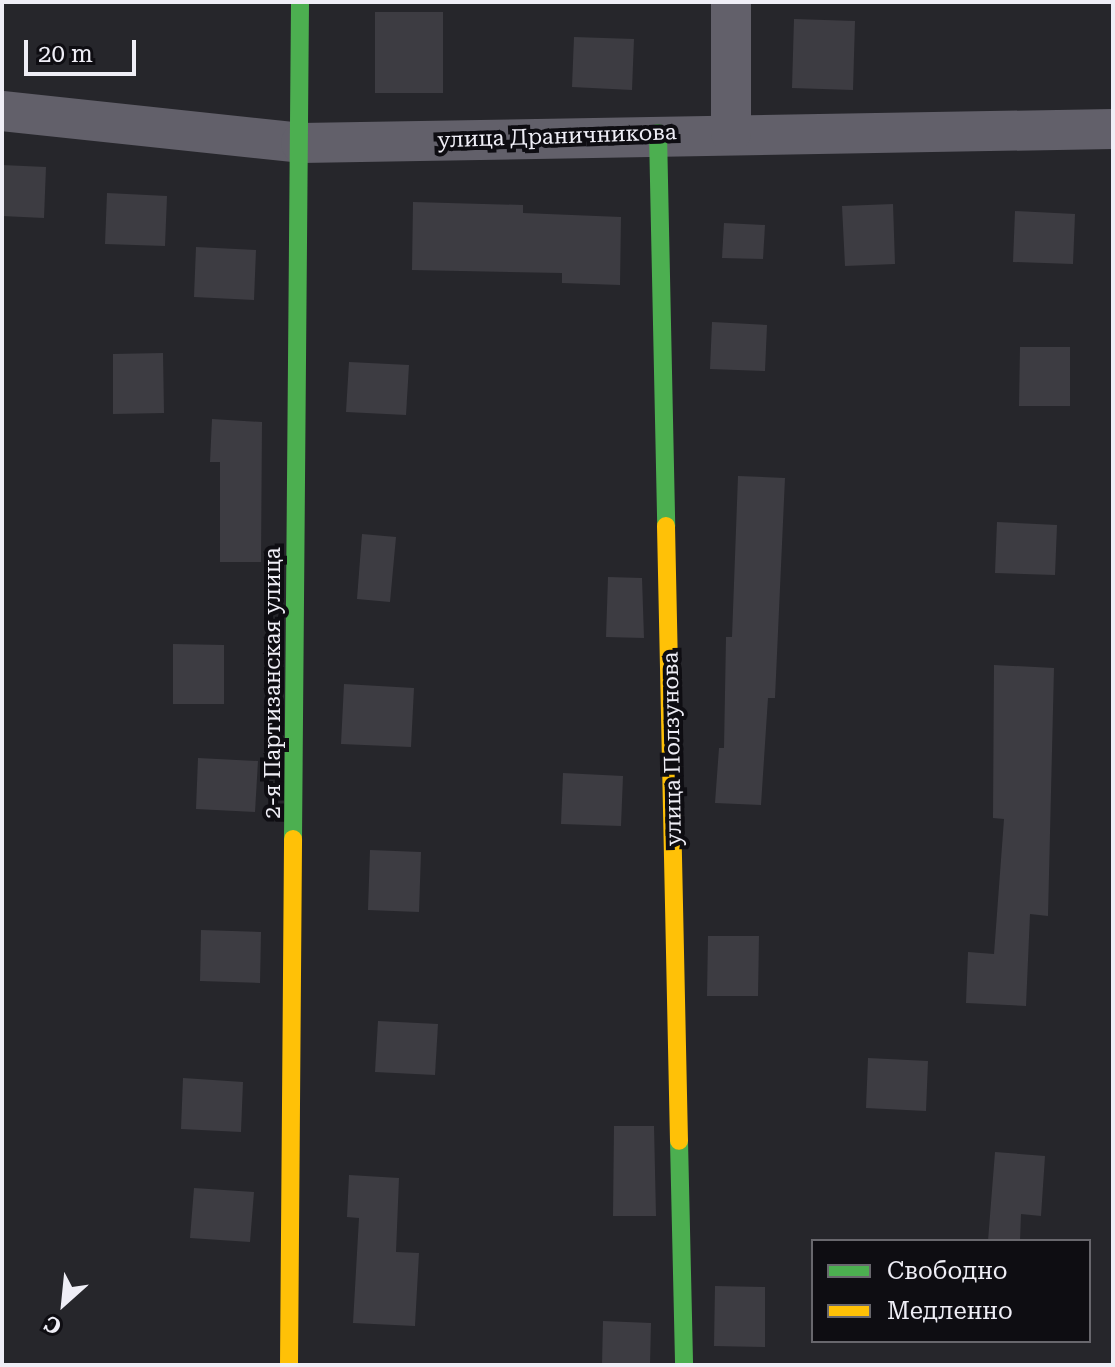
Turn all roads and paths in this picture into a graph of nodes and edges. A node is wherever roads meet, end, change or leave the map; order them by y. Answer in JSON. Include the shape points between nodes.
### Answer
{"nodes":[{"id":1,"x":300,"y":2,"type":"edge"},
{"id":2,"x":731,"y":2,"type":"edge"},
{"id":3,"x":2,"y":111,"type":"edge"},
{"id":4,"x":1113,"y":129,"type":"edge"},
{"id":5,"x":658,"y":133,"type":"junction"},
{"id":6,"x":731,"y":133,"type":"junction"},
{"id":7,"x":301,"y":143,"type":"junction"},
{"id":8,"x":289,"y":1365,"type":"edge"},
{"id":9,"x":684,"y":1365,"type":"edge"}],
"edges":[{"from":1,"to":7,"type":"street","name":"2-я Партизанская улица"},
{"from":2,"to":6,"type":"street"},
{"from":3,"to":7,"type":"street","name":"улица Драничникова"},
{"from":4,"to":6,"type":"street","name":"улица Драничникова"},
{"from":5,"to":6,"type":"street","name":"улица Драничникова"},
{"from":5,"to":7,"type":"street","name":"улица Драничникова"},
{"from":5,"to":9,"type":"street","name":"улица Ползунова"},
{"from":7,"to":8,"type":"street","name":"2-я Партизанская улица"}]}
